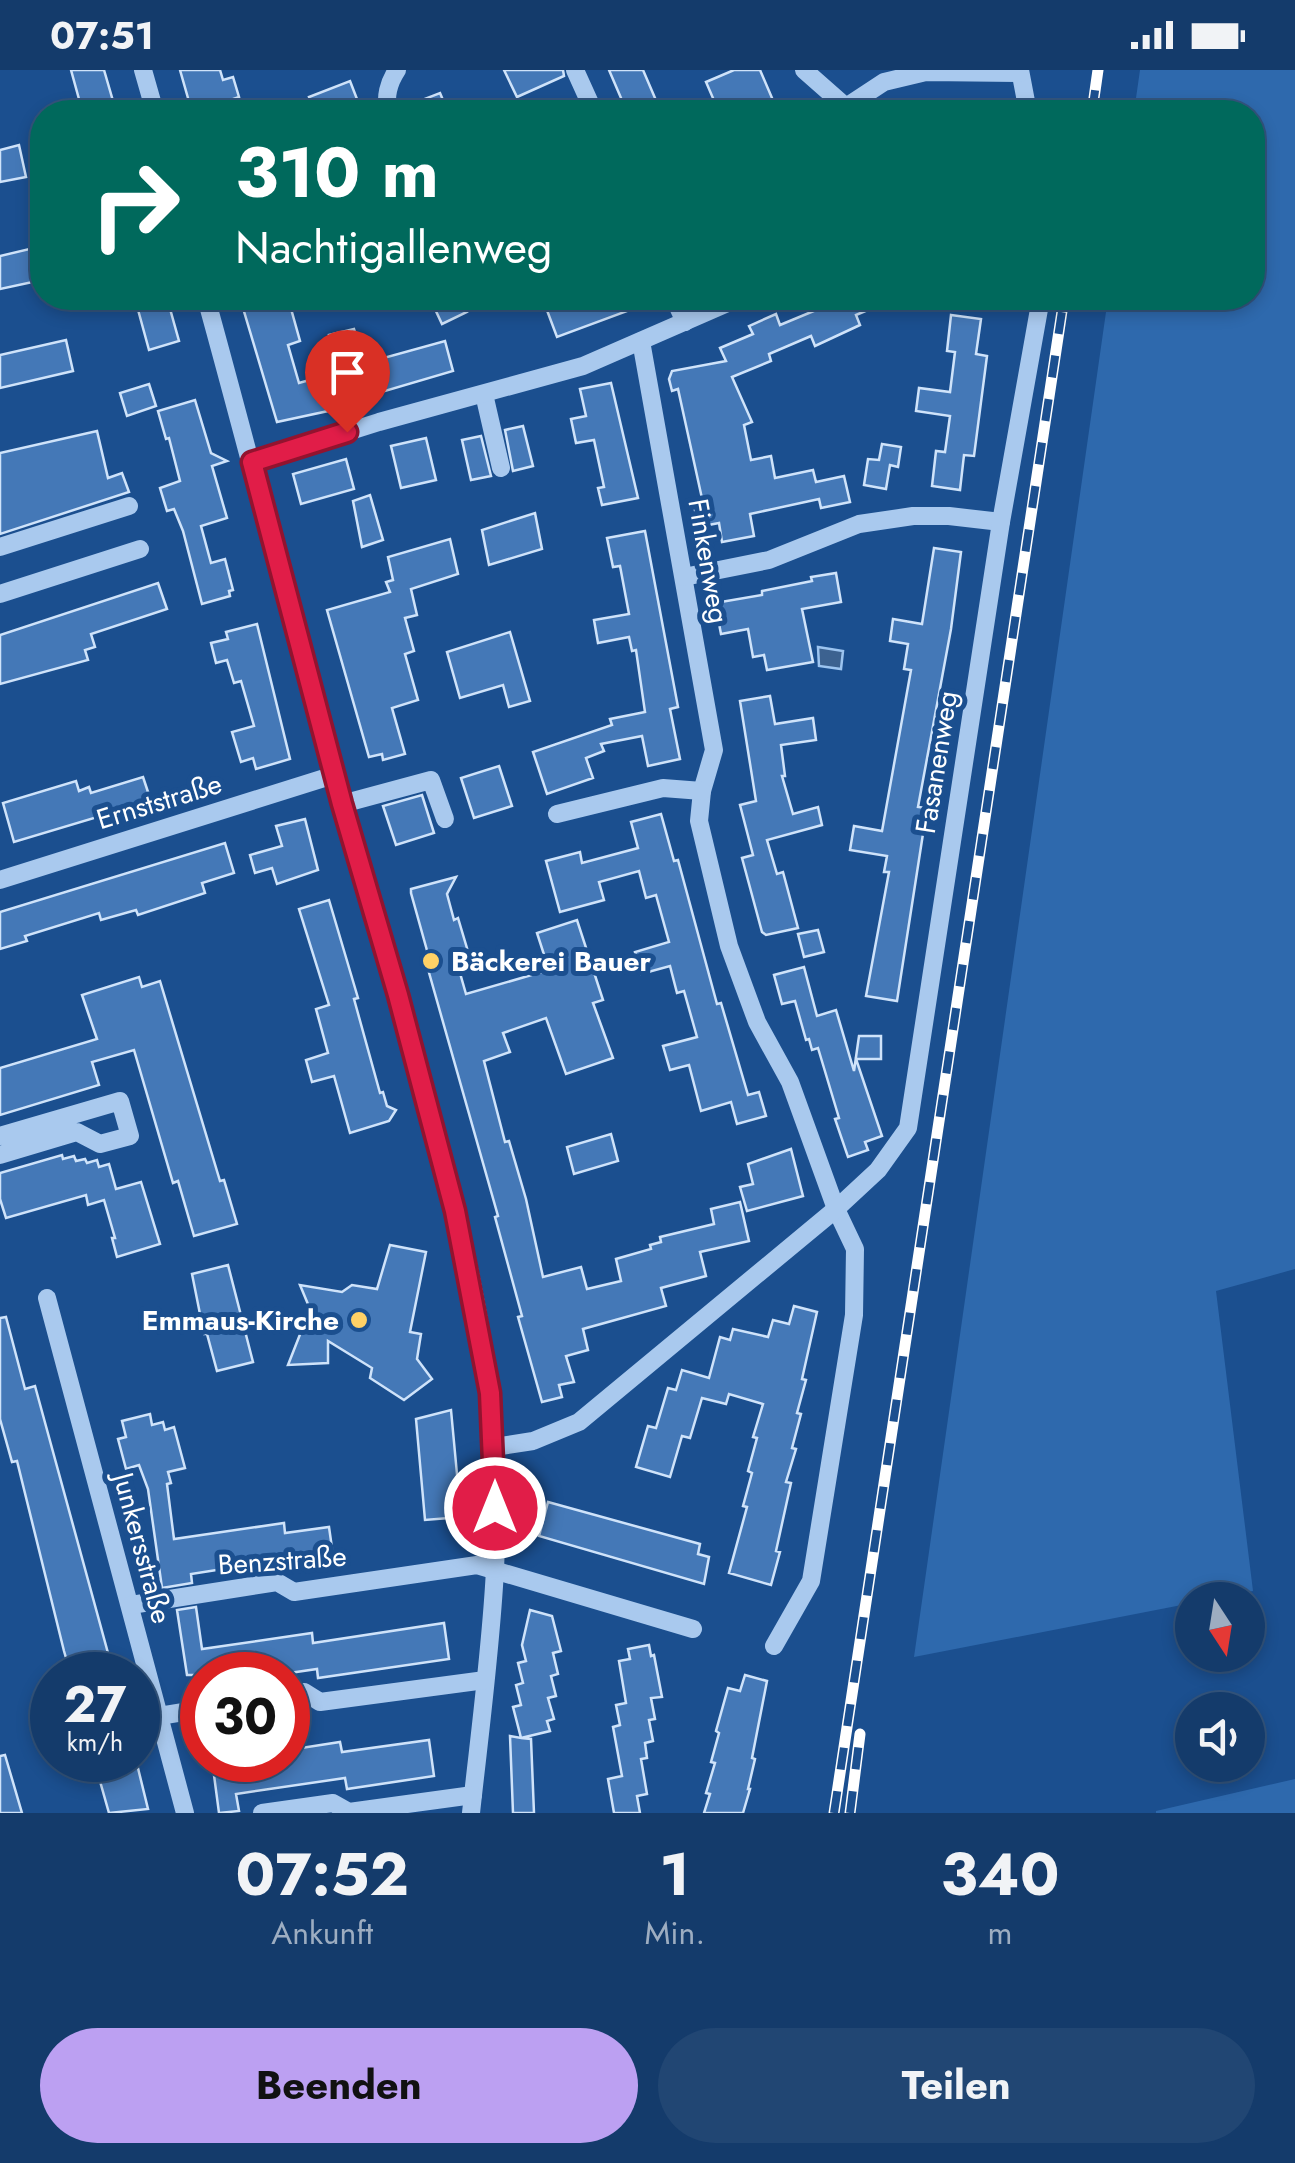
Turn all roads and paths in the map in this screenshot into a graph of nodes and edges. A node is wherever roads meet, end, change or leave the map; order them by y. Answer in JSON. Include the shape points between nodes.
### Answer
{"nodes":[{"id":1,"x":143,"y":70,"type":"edge"},
{"id":2,"x":397,"y":70,"type":"edge"},
{"id":3,"x":576,"y":70,"type":"edge"},
{"id":4,"x":804,"y":70,"type":"edge"},
{"id":5,"x":1020,"y":71,"type":"edge"},
{"id":6,"x":152,"y":100,"type":"edge"},
{"id":7,"x":387,"y":100,"type":"edge"},
{"id":8,"x":589,"y":100,"type":"edge"},
{"id":9,"x":837,"y":100,"type":"edge"},
{"id":10,"x":861,"y":100,"type":"edge"},
{"id":11,"x":1026,"y":100,"type":"edge"},
{"id":12,"x":209,"y":310,"type":"edge"},
{"id":13,"x":680,"y":310,"type":"edge"},
{"id":14,"x":712,"y":310,"type":"edge"},
{"id":15,"x":1039,"y":310,"type":"edge"},
{"id":16,"x":685,"y":322,"type":"junction"},
{"id":17,"x":641,"y":341,"type":"junction"},
{"id":18,"x":484,"y":394,"type":"junction"},
{"id":19,"x":252,"y":462,"type":"junction"},
{"id":20,"x":500,"y":468,"type":"dead end"},
{"id":21,"x":129,"y":506,"type":"dead end"},
{"id":22,"x":1001,"y":522,"type":"junction"},
{"id":23,"x":0,"y":547,"type":"edge"},
{"id":24,"x":140,"y":550,"type":"dead end"},
{"id":25,"x":684,"y":577,"type":"junction"},
{"id":26,"x":0,"y":592,"type":"edge"},
{"id":27,"x":334,"y":776,"type":"junction"},
{"id":28,"x":702,"y":791,"type":"junction"},
{"id":29,"x":342,"y":804,"type":"junction"},
{"id":30,"x":558,"y":814,"type":"dead end"},
{"id":31,"x":444,"y":819,"type":"dead end"},
{"id":32,"x":0,"y":880,"type":"edge"},
{"id":33,"x":0,"y":1136,"type":"edge"},
{"id":34,"x":0,"y":1154,"type":"edge"},
{"id":35,"x":836,"y":1209,"type":"junction"},
{"id":36,"x":47,"y":1298,"type":"dead end"},
{"id":37,"x":494,"y":1446,"type":"junction"},
{"id":38,"x":495,"y":1570,"type":"junction"},
{"id":39,"x":131,"y":1604,"type":"junction"},
{"id":40,"x":693,"y":1629,"type":"dead end"},
{"id":41,"x":774,"y":1646,"type":"dead end"},
{"id":42,"x":143,"y":1652,"type":"edge"},
{"id":43,"x":486,"y":1680,"type":"junction"},
{"id":44,"x":310,"y":1696,"type":"edge"},
{"id":45,"x":160,"y":1720,"type":"edge"},
{"id":46,"x":472,"y":1804,"type":"edge"},
{"id":47,"x":185,"y":1813,"type":"edge"},
{"id":48,"x":262,"y":1813,"type":"edge"}],
"edges":[{"from":1,"to":6,"type":"street"},
{"from":2,"to":7,"type":"street"},
{"from":3,"to":8,"type":"street"},
{"from":4,"to":9,"type":"street"},
{"from":5,"to":10,"type":"street","via":[[926,72],[884,82]]},
{"from":5,"to":11,"type":"street"},
{"from":12,"to":19,"type":"street"},
{"from":13,"to":16,"type":"street"},
{"from":14,"to":16,"type":"street"},
{"from":15,"to":22,"type":"street","name":"Fasanenweg"},
{"from":16,"to":17,"type":"street"},
{"from":17,"to":18,"type":"street","via":[[583,366]]},
{"from":17,"to":25,"type":"street","name":"Finkenweg"},
{"from":18,"to":19,"type":"street"},
{"from":18,"to":20,"type":"street"},
{"from":19,"to":27,"type":"street"},
{"from":21,"to":23,"type":"street"},
{"from":22,"to":25,"type":"street","via":[[913,516],[858,524],[769,560]]},
{"from":22,"to":35,"type":"street","name":"Fasanenweg","via":[[908,1128],[878,1170]]},
{"from":24,"to":26,"type":"street"},
{"from":25,"to":28,"type":"street","name":"Finkenweg","via":[[714,750]]},
{"from":27,"to":29,"type":"street"},
{"from":27,"to":32,"type":"street","name":"Ernststraße"},
{"from":28,"to":30,"type":"street","via":[[664,788]]},
{"from":28,"to":35,"type":"street","name":"Finkenweg","via":[[699,821],[730,946]]},
{"from":29,"to":31,"type":"street","via":[[431,780]]},
{"from":29,"to":37,"type":"street","via":[[455,1211],[478,1315]]},
{"from":33,"to":34,"type":"street","via":[[120,1101],[130,1136],[100,1144],[77,1132]]},
{"from":35,"to":37,"type":"street","name":"Fasanenweg","via":[[579,1422],[533,1441]]},
{"from":35,"to":41,"type":"street","via":[[855,1249],[854,1315],[811,1581]]},
{"from":36,"to":39,"type":"street","name":"Junkersstraße"},
{"from":37,"to":38,"type":"street"},
{"from":38,"to":39,"type":"street","name":"Benzstraße","via":[[477,1565],[294,1592],[278,1582]]},
{"from":38,"to":40,"type":"street","name":"Benzstraße"},
{"from":38,"to":43,"type":"street"},
{"from":39,"to":42,"type":"street","name":"Junkersstraße"},
{"from":43,"to":44,"type":"street","via":[[320,1702]]},
{"from":43,"to":46,"type":"street"},
{"from":45,"to":47,"type":"street","name":"Junkersstraße"},
{"from":46,"to":48,"type":"street","via":[[350,1812],[333,1802]]}]}
